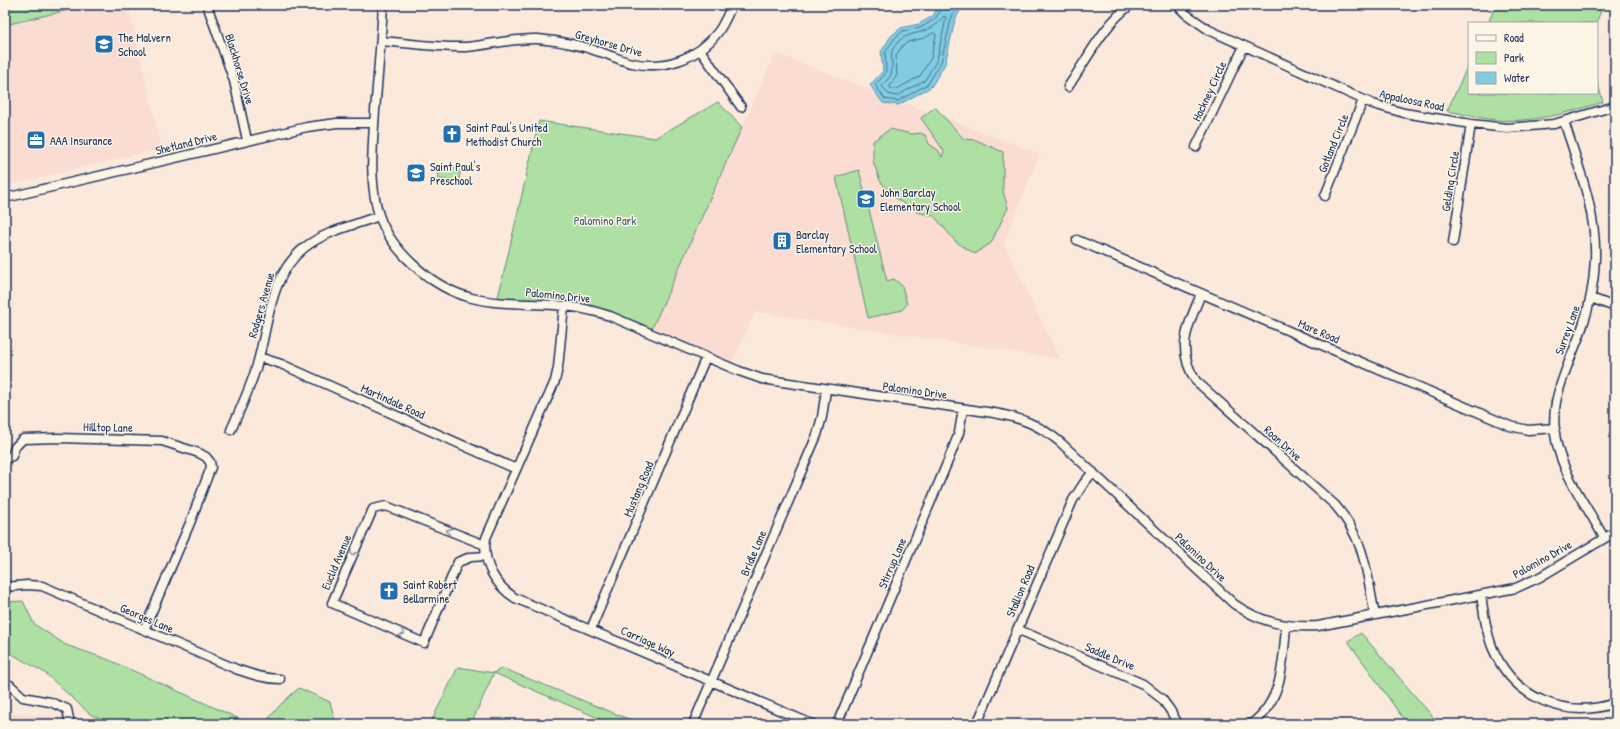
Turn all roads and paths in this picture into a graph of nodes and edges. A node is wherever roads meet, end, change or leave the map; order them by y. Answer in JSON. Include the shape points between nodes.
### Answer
{"nodes":[{"id":1,"x":207,"y":5,"type":"edge"},
{"id":2,"x":383,"y":5,"type":"edge"},
{"id":3,"x":732,"y":5,"type":"edge"},
{"id":4,"x":1131,"y":5,"type":"edge"},
{"id":5,"x":1177,"y":5,"type":"edge"},
{"id":6,"x":381,"y":41,"type":"junction"},
{"id":7,"x":1244,"y":46,"type":"junction"},
{"id":8,"x":700,"y":50,"type":"junction"},
{"id":9,"x":1068,"y":87,"type":"dead end"},
{"id":10,"x":1363,"y":100,"type":"junction"},
{"id":11,"x":1615,"y":106,"type":"edge"},
{"id":12,"x":741,"y":107,"type":"dead end"},
{"id":13,"x":1564,"y":121,"type":"junction"},
{"id":14,"x":374,"y":123,"type":"junction"},
{"id":15,"x":1471,"y":124,"type":"junction"},
{"id":16,"x":247,"y":140,"type":"junction"},
{"id":17,"x":1196,"y":147,"type":"dead end"},
{"id":18,"x":1325,"y":196,"type":"dead end"},
{"id":19,"x":5,"y":198,"type":"edge"},
{"id":20,"x":379,"y":216,"type":"junction"},
{"id":21,"x":1076,"y":240,"type":"dead end"},
{"id":22,"x":1453,"y":242,"type":"dead end"},
{"id":23,"x":1201,"y":294,"type":"junction"},
{"id":24,"x":1591,"y":298,"type":"junction"},
{"id":25,"x":564,"y":306,"type":"junction"},
{"id":26,"x":1615,"y":307,"type":"edge"},
{"id":27,"x":259,"y":356,"type":"junction"},
{"id":28,"x":706,"y":357,"type":"junction"},
{"id":29,"x":826,"y":390,"type":"junction"},
{"id":30,"x":963,"y":409,"type":"junction"},
{"id":31,"x":1555,"y":428,"type":"junction"},
{"id":32,"x":231,"y":430,"type":"dead end"},
{"id":33,"x":5,"y":459,"type":"edge"},
{"id":34,"x":516,"y":469,"type":"junction"},
{"id":35,"x":1093,"y":472,"type":"junction"},
{"id":36,"x":1615,"y":532,"type":"edge"},
{"id":37,"x":1604,"y":538,"type":"junction"},
{"id":38,"x":485,"y":545,"type":"junction"},
{"id":39,"x":487,"y":559,"type":"junction"},
{"id":40,"x":5,"y":588,"type":"edge"},
{"id":41,"x":1481,"y":596,"type":"junction"},
{"id":42,"x":1375,"y":615,"type":"junction"},
{"id":43,"x":1286,"y":626,"type":"junction"},
{"id":44,"x":1017,"y":629,"type":"junction"},
{"id":45,"x":144,"y":630,"type":"junction"},
{"id":46,"x":591,"y":630,"type":"junction"},
{"id":47,"x":280,"y":679,"type":"dead end"},
{"id":48,"x":712,"y":681,"type":"junction"},
{"id":49,"x":5,"y":684,"type":"edge"},
{"id":50,"x":1615,"y":703,"type":"edge"},
{"id":51,"x":68,"y":724,"type":"edge"},
{"id":52,"x":694,"y":724,"type":"edge"},
{"id":53,"x":812,"y":724,"type":"edge"},
{"id":54,"x":837,"y":724,"type":"edge"},
{"id":55,"x":977,"y":724,"type":"edge"},
{"id":56,"x":1178,"y":724,"type":"edge"},
{"id":57,"x":1251,"y":724,"type":"edge"}],
"edges":[{"from":1,"to":16,"type":"street","name":"Blackhorse Drive","via":[[234,81]]},
{"from":2,"to":6,"type":"street","name":"Palomino Drive"},
{"from":3,"to":8,"type":"street","name":"Greyhorse Drive","via":[[718,32]]},
{"from":4,"to":9,"type":"street","via":[[1111,23]]},
{"from":5,"to":7,"type":"street","name":"Appaloosa Road","via":[[1201,25]]},
{"from":6,"to":8,"type":"street","name":"Greyhorse Drive","via":[[455,47],[516,40],[542,40],[588,47],[630,63],[654,66],[677,62]]},
{"from":6,"to":14,"type":"street","name":"Palomino Drive"},
{"from":7,"to":10,"type":"street","name":"Appaloosa Road"},
{"from":7,"to":17,"type":"street","name":"Hackney Circle"},
{"from":8,"to":12,"type":"street"},
{"from":10,"to":15,"type":"street","name":"Appaloosa Road","via":[[1391,110]]},
{"from":10,"to":18,"type":"street","name":"Gotland Circle"},
{"from":11,"to":13,"type":"street","name":"Appaloosa Road"},
{"from":13,"to":15,"type":"street","name":"Appaloosa Road","via":[[1523,127]]},
{"from":13,"to":24,"type":"street","name":"Surrey Lane","via":[[1587,193],[1593,223],[1595,259]]},
{"from":14,"to":16,"type":"street","name":"Shetland Drive","via":[[322,124]]},
{"from":14,"to":20,"type":"street","name":"Palomino Drive","via":[[372,173]]},
{"from":15,"to":22,"type":"street","name":"Gelding Circle"},
{"from":16,"to":19,"type":"street","name":"Shetland Drive"},
{"from":20,"to":25,"type":"street","name":"Palomino Drive","via":[[403,253],[445,288],[492,302]]},
{"from":20,"to":27,"type":"street","name":"Rodgers Avenue","via":[[325,236],[294,256],[279,280]]},
{"from":21,"to":23,"type":"street","name":"Mare Road"},
{"from":23,"to":31,"type":"street","name":"Mare Road","via":[[1510,426],[1528,430]]},
{"from":23,"to":42,"type":"street","name":"Roan Drive","via":[[1184,341],[1184,352],[1191,374],[1345,517],[1363,552]]},
{"from":24,"to":26,"type":"street"},
{"from":24,"to":31,"type":"street","name":"Surrey Lane","via":[[1582,329],[1559,386],[1555,404]]},
{"from":25,"to":28,"type":"street","name":"Palomino Drive","via":[[610,316]]},
{"from":25,"to":34,"type":"street","via":[[555,382]]},
{"from":27,"to":32,"type":"street","name":"Rodgers Avenue"},
{"from":27,"to":34,"type":"street","name":"Martindale Road"},
{"from":28,"to":29,"type":"street","name":"Palomino Drive","via":[[762,379]]},
{"from":28,"to":46,"type":"street","name":"Mustang Road"},
{"from":29,"to":30,"type":"street","name":"Palomino Drive"},
{"from":29,"to":48,"type":"street","name":"Bridle Lane","via":[[817,435]]},
{"from":30,"to":35,"type":"street","name":"Palomino Drive","via":[[1017,417],[1035,425],[1060,442]]},
{"from":30,"to":54,"type":"street","name":"Stirrup Lane","via":[[960,433]]},
{"from":31,"to":37,"type":"street","name":"Surrey Lane","via":[[1558,448],[1566,471]]},
{"from":33,"to":45,"type":"street","name":"Hilltop Lane","via":[[12,456],[23,439],[133,439],[162,441],[199,453],[210,462],[211,467],[190,523]]},
{"from":34,"to":38,"type":"street"},
{"from":35,"to":43,"type":"street","name":"Palomino Drive","via":[[1234,604],[1259,619]]},
{"from":35,"to":44,"type":"street","name":"Stallion Road","via":[[1073,500]]},
{"from":36,"to":37,"type":"street","name":"Palomino Drive"},
{"from":37,"to":41,"type":"street","name":"Palomino Drive","via":[[1532,581],[1516,588]]},
{"from":38,"to":39,"type":"street"},
{"from":38,"to":39,"type":"street","name":"Euclid Avenue","one_way":true,"via":[[386,506],[372,509],[332,603],[424,643],[458,562],[471,557]]},
{"from":39,"to":46,"type":"street","name":"Carriage Way","via":[[495,579],[508,594]]},
{"from":40,"to":45,"type":"street","name":"Georges Lane","via":[[42,586]]},
{"from":41,"to":42,"type":"street","name":"Palomino Drive"},
{"from":41,"to":50,"type":"street","via":[[1492,648],[1503,669],[1519,686],[1539,699],[1565,708],[1592,708]]},
{"from":42,"to":43,"type":"street","name":"Palomino Drive","via":[[1318,626]]},
{"from":43,"to":57,"type":"street","via":[[1278,688],[1269,706]]},
{"from":44,"to":55,"type":"street","name":"Stallion Road"},
{"from":44,"to":56,"type":"street","name":"Saddle Drive","via":[[1143,684],[1162,699]]},
{"from":45,"to":47,"type":"street","name":"Georges Lane","via":[[257,677]]},
{"from":46,"to":48,"type":"street","name":"Carriage Way"},
{"from":48,"to":52,"type":"street","name":"Bridle Lane"},
{"from":48,"to":53,"type":"street","name":"Carriage Way"},
{"from":49,"to":51,"type":"street","via":[[10,685],[23,697],[50,702],[67,709]]}]}
